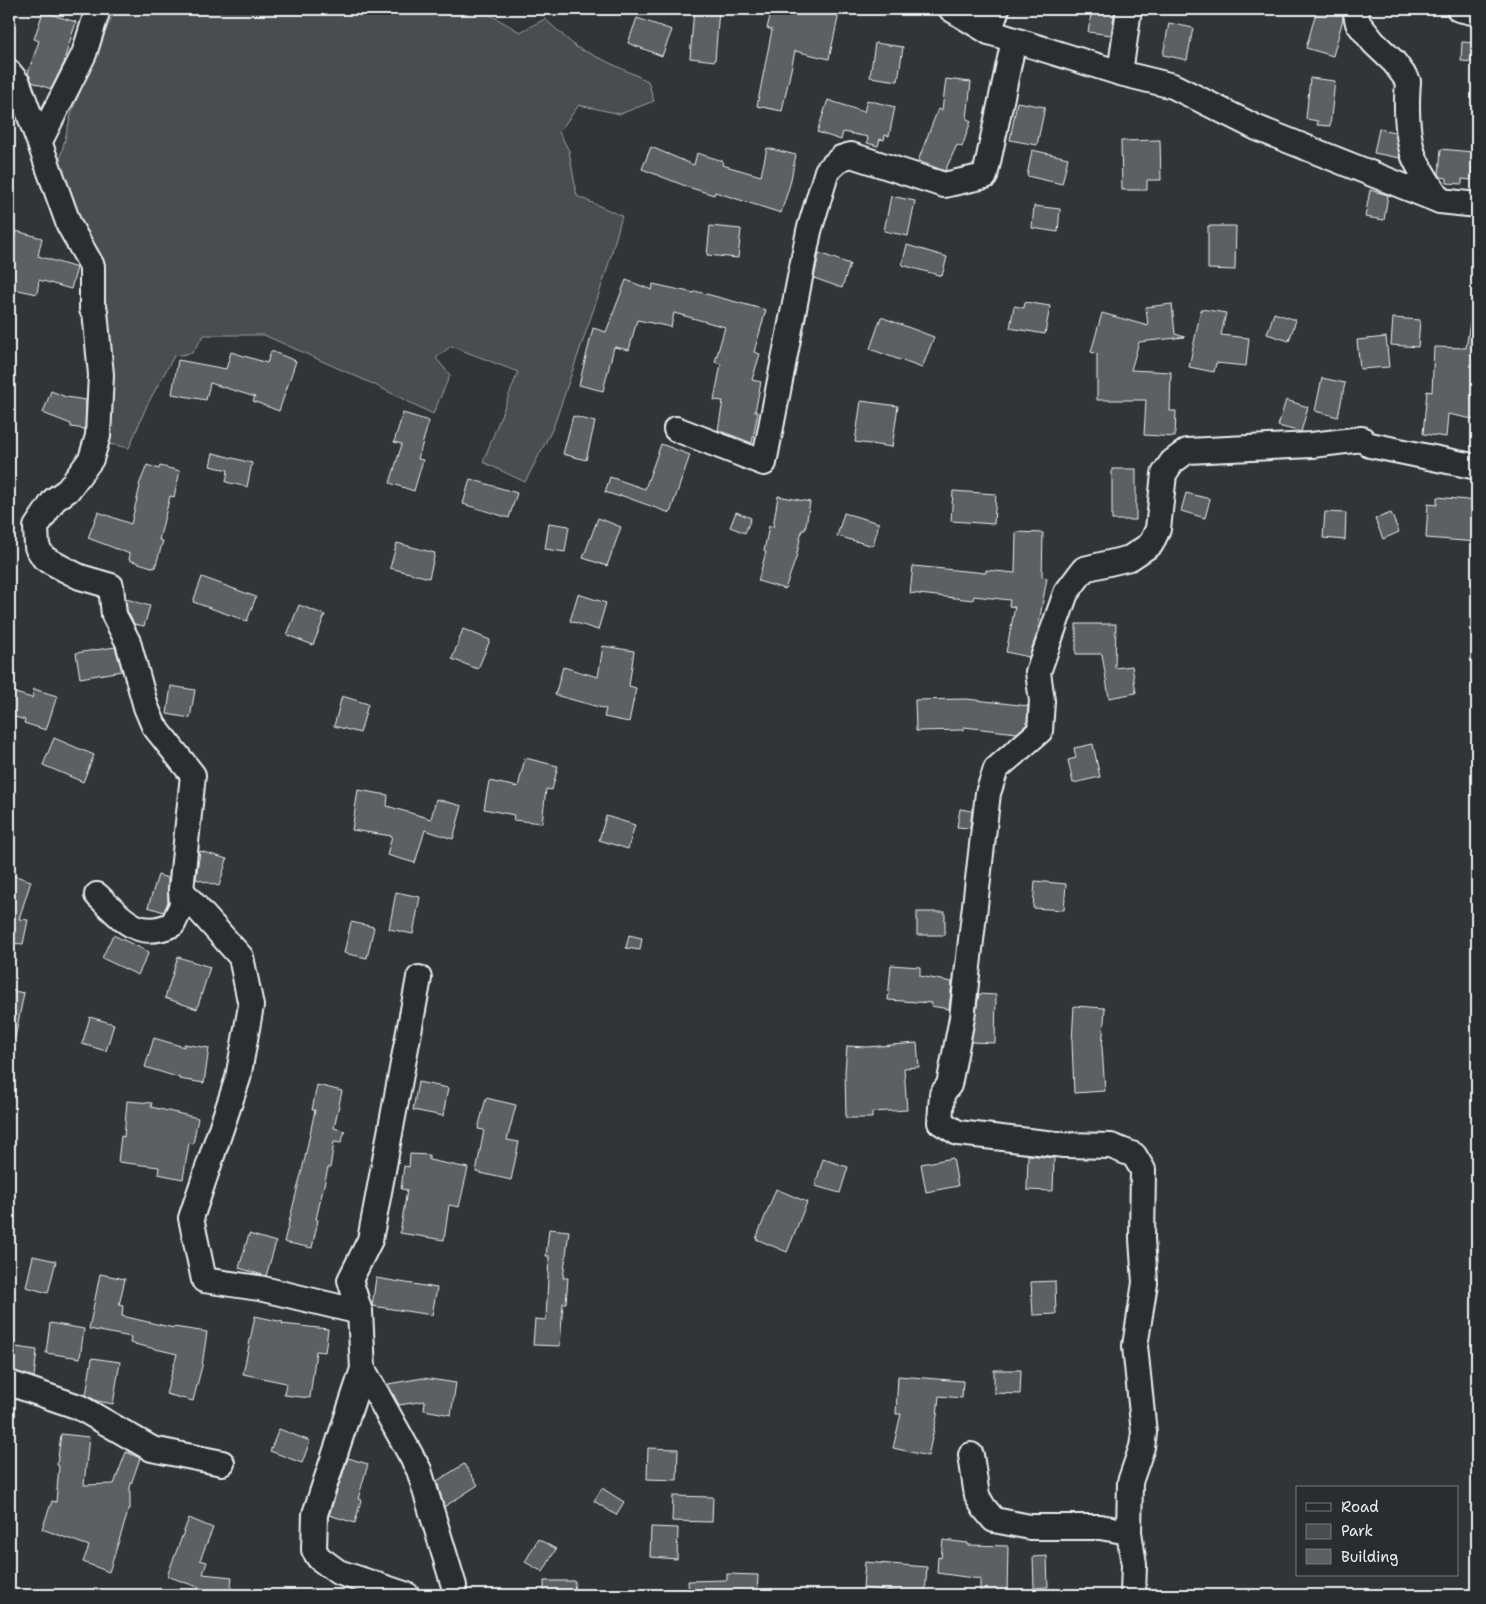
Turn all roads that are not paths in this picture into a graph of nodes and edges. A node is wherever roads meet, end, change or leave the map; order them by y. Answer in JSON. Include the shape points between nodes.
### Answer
{"nodes":[{"id":1,"x":98,"y":9,"type":"edge"},
{"id":2,"x":951,"y":9,"type":"edge"},
{"id":3,"x":997,"y":9,"type":"edge"},
{"id":4,"x":1129,"y":9,"type":"edge"},
{"id":5,"x":1356,"y":9,"type":"edge"},
{"id":6,"x":1459,"y":9,"type":"edge"},
{"id":7,"x":1477,"y":13,"type":"edge"},
{"id":8,"x":989,"y":32,"type":"junction"},
{"id":9,"x":1014,"y":40,"type":"junction"},
{"id":10,"x":9,"y":72,"type":"edge"},
{"id":11,"x":1120,"y":73,"type":"junction"},
{"id":12,"x":40,"y":141,"type":"junction"},
{"id":13,"x":1440,"y":201,"type":"junction"},
{"id":14,"x":1477,"y":205,"type":"edge"},
{"id":15,"x":676,"y":429,"type":"dead end"},
{"id":16,"x":1477,"y":467,"type":"edge"},
{"id":17,"x":182,"y":890,"type":"junction"},
{"id":18,"x":97,"y":895,"type":"dead end"},
{"id":19,"x":419,"y":978,"type":"dead end"},
{"id":20,"x":360,"y":1312,"type":"junction"},
{"id":21,"x":363,"y":1369,"type":"junction"},
{"id":22,"x":9,"y":1383,"type":"edge"},
{"id":23,"x":971,"y":1455,"type":"dead end"},
{"id":24,"x":222,"y":1463,"type":"dead end"},
{"id":25,"x":1129,"y":1532,"type":"junction"},
{"id":26,"x":407,"y":1595,"type":"edge"},
{"id":27,"x":453,"y":1595,"type":"edge"},
{"id":28,"x":1133,"y":1595,"type":"edge"}],
"edges":[{"from":1,"to":12,"type":"street","via":[[84,54]]},
{"from":2,"to":8,"type":"street"},
{"from":3,"to":8,"type":"street"},
{"from":4,"to":11,"type":"street"},
{"from":5,"to":13,"type":"street","via":[[1358,23],[1408,80],[1406,104],[1413,155]]},
{"from":6,"to":7,"type":"street"},
{"from":8,"to":9,"type":"street"},
{"from":9,"to":11,"type":"street"},
{"from":9,"to":15,"type":"street","via":[[985,176],[944,185],[851,155],[840,158],[827,171],[809,230],[764,463]]},
{"from":10,"to":12,"type":"street","via":[[18,83]]},
{"from":11,"to":13,"type":"street","via":[[1173,86],[1257,128]]},
{"from":12,"to":17,"type":"street","via":[[69,225],[92,266],[92,309],[95,311],[101,375],[98,436],[91,459],[68,490],[54,500],[36,527],[37,547],[44,558],[66,570],[111,586],[114,615],[128,642],[154,726],[193,775]]},
{"from":13,"to":14,"type":"street"},
{"from":16,"to":25,"type":"street","via":[[1366,442],[1187,451],[1172,462],[1164,474],[1158,529],[1151,544],[1130,558],[1084,569],[1066,593],[1038,672],[1042,701],[1040,731],[996,769],[988,793],[962,1018],[949,1085],[942,1094],[940,1122],[958,1133],[1064,1145],[1111,1146],[1134,1155],[1143,1170],[1144,1282],[1135,1346],[1144,1433],[1130,1482]]},
{"from":17,"to":18,"type":"street","via":[[182,905],[173,924],[159,930],[132,926]]},
{"from":17,"to":20,"type":"street","via":[[241,958],[251,1006],[238,1078],[191,1218],[204,1280],[259,1288]]},
{"from":19,"to":20,"type":"street","via":[[370,1240],[350,1280]]},
{"from":20,"to":21,"type":"street"},
{"from":21,"to":26,"type":"street","via":[[315,1514],[314,1550],[319,1558],[338,1572]]},
{"from":21,"to":27,"type":"street","via":[[419,1470],[454,1586]]},
{"from":22,"to":24,"type":"street","via":[[78,1407],[152,1449]]},
{"from":23,"to":25,"type":"street","via":[[978,1496],[994,1520],[1030,1527],[1100,1527]]},
{"from":25,"to":28,"type":"street","via":[[1134,1565]]}]}
